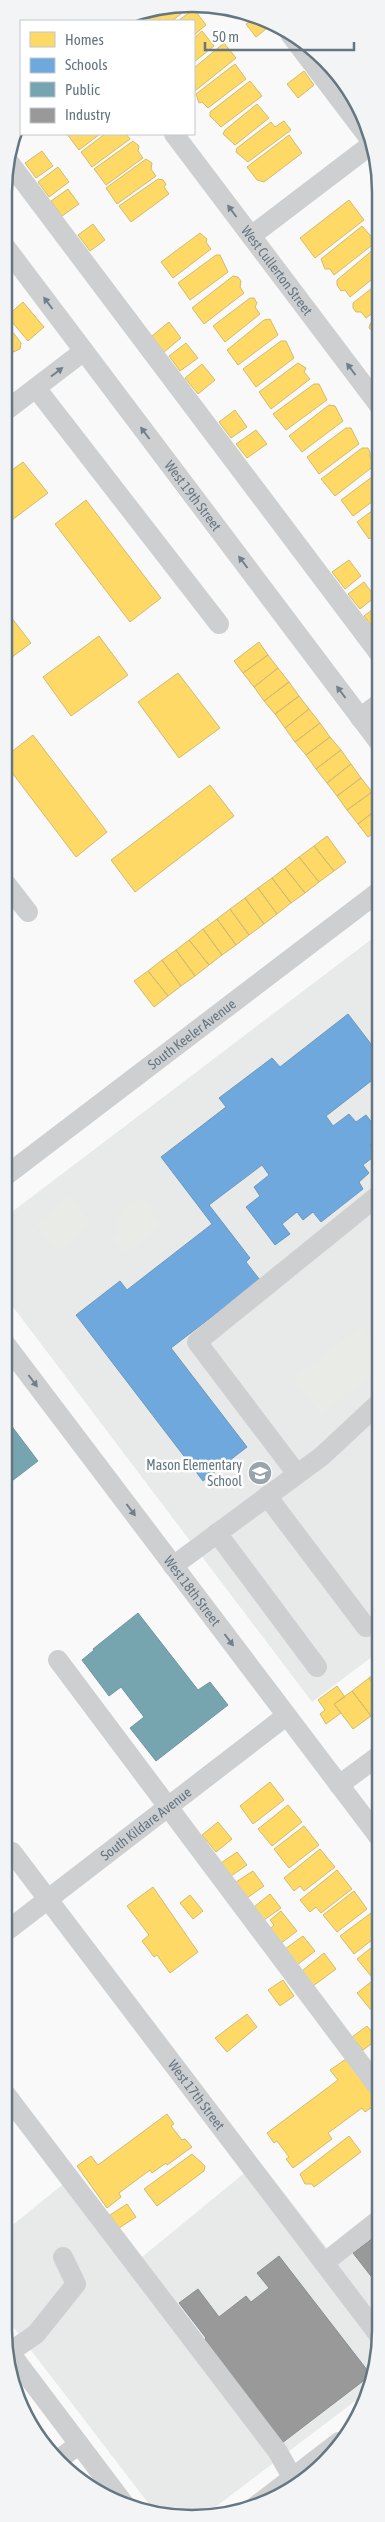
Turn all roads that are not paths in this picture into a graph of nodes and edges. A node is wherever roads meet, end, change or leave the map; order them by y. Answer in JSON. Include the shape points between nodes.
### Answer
{"nodes":[{"id":1,"x":302,"y":50,"type":"edge"},
{"id":2,"x":360,"y":127,"type":"edge"},
{"id":3,"x":175,"y":135,"type":"edge"},
{"id":4,"x":366,"y":147,"type":"edge"},
{"id":5,"x":14,"y":169,"type":"edge"},
{"id":6,"x":251,"y":236,"type":"junction"},
{"id":7,"x":12,"y":256,"type":"edge"},
{"id":8,"x":84,"y":351,"type":"junction"},
{"id":9,"x":36,"y":388,"type":"junction"},
{"id":10,"x":372,"y":396,"type":"edge"},
{"id":11,"x":12,"y":406,"type":"edge"},
{"id":12,"x":219,"y":624,"type":"dead end"},
{"id":13,"x":372,"y":644,"type":"edge"},
{"id":14,"x":372,"y":709,"type":"edge"},
{"id":15,"x":360,"y":718,"type":"junction"},
{"id":16,"x":372,"y":733,"type":"edge"},
{"id":17,"x":12,"y":891,"type":"edge"},
{"id":18,"x":372,"y":897,"type":"edge"},
{"id":19,"x":28,"y":912,"type":"dead end"},
{"id":20,"x":12,"y":1171,"type":"edge"},
{"id":21,"x":372,"y":1200,"type":"edge"},
{"id":22,"x":12,"y":1353,"type":"edge"},
{"id":23,"x":372,"y":1409,"type":"edge"},
{"id":24,"x":297,"y":1474,"type":"junction"},
{"id":25,"x":267,"y":1496,"type":"junction"},
{"id":26,"x":217,"y":1533,"type":"junction"},
{"id":27,"x":173,"y":1566,"type":"junction"},
{"id":28,"x":366,"y":1627,"type":"dead end"},
{"id":29,"x":58,"y":1660,"type":"dead end"},
{"id":30,"x":317,"y":1667,"type":"dead end"},
{"id":31,"x":286,"y":1716,"type":"junction"},
{"id":32,"x":372,"y":1761,"type":"edge"},
{"id":33,"x":339,"y":1785,"type":"junction"},
{"id":34,"x":168,"y":1807,"type":"junction"},
{"id":35,"x":372,"y":1828,"type":"edge"},
{"id":36,"x":12,"y":1852,"type":"dead end"},
{"id":37,"x":48,"y":1899,"type":"junction"},
{"id":38,"x":12,"y":1927,"type":"edge"},
{"id":39,"x":372,"y":2079,"type":"edge"},
{"id":40,"x":12,"y":2103,"type":"edge"},
{"id":41,"x":372,"y":2225,"type":"edge"},
{"id":42,"x":63,"y":2257,"type":"dead end"},
{"id":43,"x":324,"y":2263,"type":"junction"},
{"id":44,"x":372,"y":2326,"type":"edge"},
{"id":45,"x":14,"y":2348,"type":"edge"},
{"id":46,"x":15,"y":2359,"type":"edge"},
{"id":47,"x":79,"y":2444,"type":"junction"},
{"id":48,"x":64,"y":2456,"type":"edge"},
{"id":49,"x":293,"y":2479,"type":"edge"},
{"id":50,"x":115,"y":2492,"type":"edge"}],
"edges":[{"from":1,"to":2,"type":"street"},
{"from":6,"to":3,"type":"street","name":"West Cullerton Street","one_way":true},
{"from":4,"to":6,"type":"street"},
{"from":5,"to":13,"type":"street"},
{"from":10,"to":6,"type":"street","name":"West Cullerton Street","one_way":true},
{"from":8,"to":7,"type":"street","name":"West 19th Street","one_way":true},
{"from":9,"to":8,"type":"street","one_way":true},
{"from":15,"to":8,"type":"street","name":"West 19th Street","one_way":true},
{"from":9,"to":11,"type":"street"},
{"from":9,"to":12,"type":"street"},
{"from":14,"to":15,"type":"street"},
{"from":15,"to":16,"type":"street","name":"West 19th Street"},
{"from":17,"to":19,"type":"street"},
{"from":18,"to":20,"type":"street","name":"South Keeler Avenue"},
{"from":21,"to":24,"type":"street","via":[[197,1342]]},
{"from":22,"to":27,"type":"street","name":"West 18th Street","one_way":true},
{"from":23,"to":24,"type":"street","via":[[322,1456]]},
{"from":24,"to":25,"type":"street"},
{"from":25,"to":26,"type":"street"},
{"from":25,"to":28,"type":"street"},
{"from":26,"to":27,"type":"street"},
{"from":26,"to":30,"type":"street"},
{"from":27,"to":31,"type":"street","name":"West 18th Street","one_way":true},
{"from":29,"to":34,"type":"street"},
{"from":31,"to":33,"type":"street","name":"West 18th Street"},
{"from":31,"to":34,"type":"street","name":"South Kildare Avenue"},
{"from":32,"to":33,"type":"street"},
{"from":33,"to":35,"type":"street","name":"West 18th Street"},
{"from":34,"to":37,"type":"street","name":"South Kildare Avenue"},
{"from":34,"to":39,"type":"street"},
{"from":36,"to":37,"type":"street","name":"West 17th Street"},
{"from":37,"to":38,"type":"street","name":"South Kildare Avenue"},
{"from":37,"to":43,"type":"street","name":"West 17th Street"},
{"from":40,"to":49,"type":"street","via":[[278,2452]]},
{"from":41,"to":43,"type":"street"},
{"from":42,"to":45,"type":"street","via":[[76,2284],[36,2334]]},
{"from":43,"to":44,"type":"street","name":"West 17th Street"},
{"from":46,"to":47,"type":"street"},
{"from":47,"to":48,"type":"street"},
{"from":47,"to":50,"type":"street"}]}
